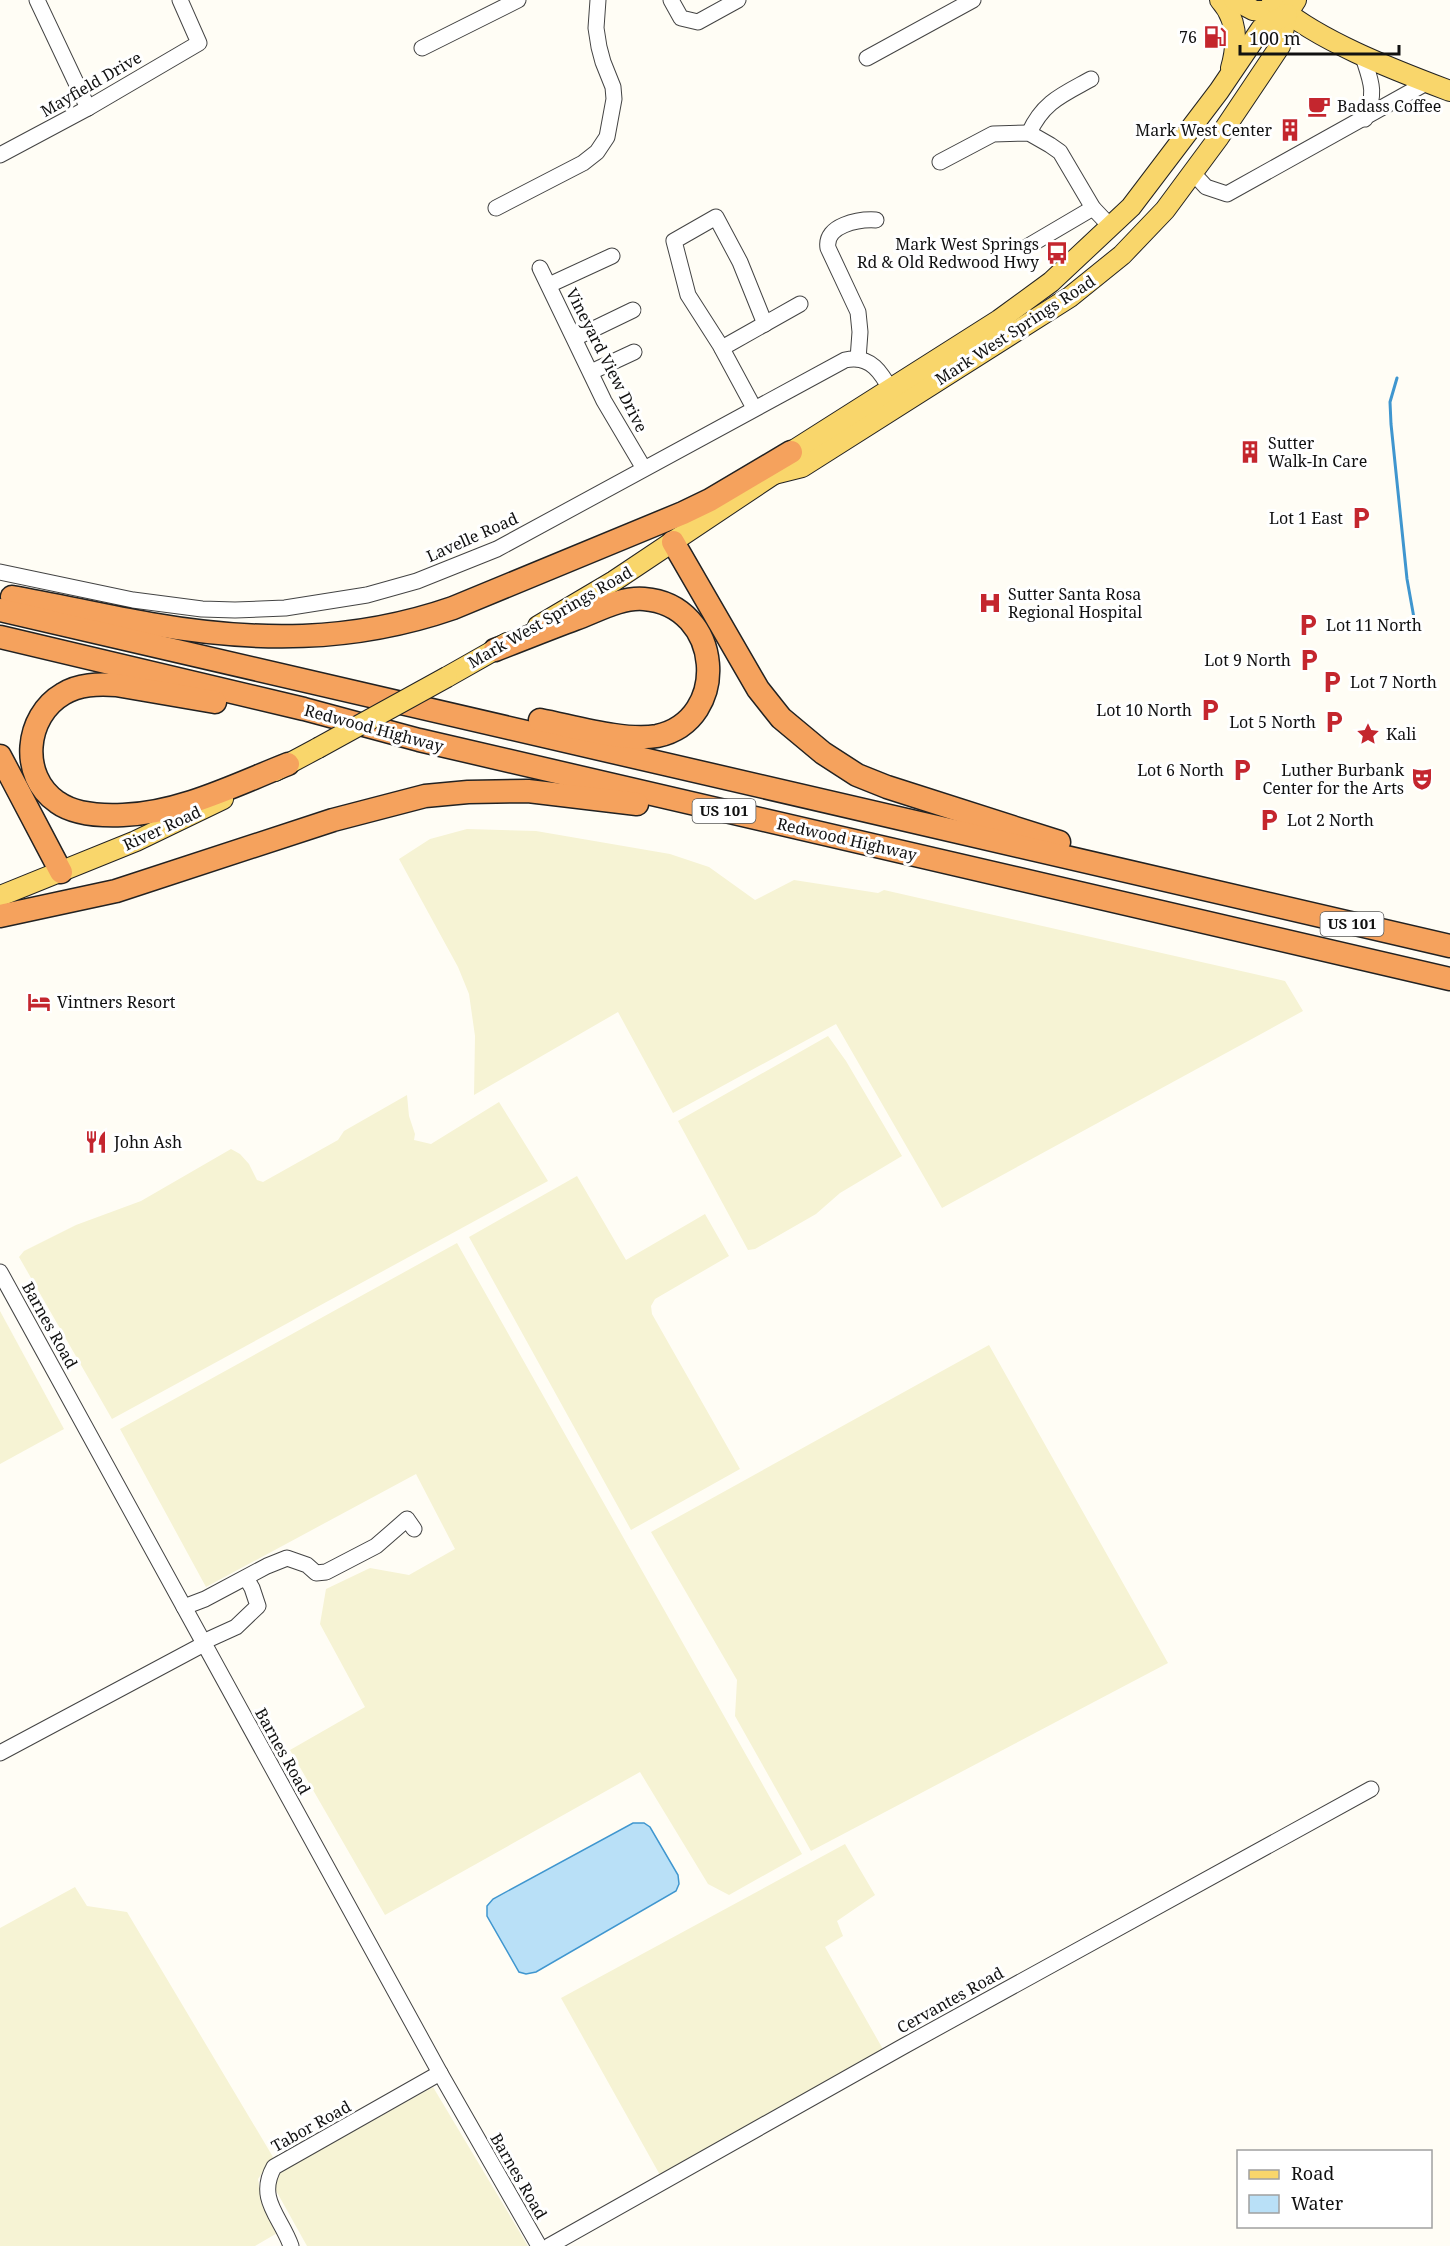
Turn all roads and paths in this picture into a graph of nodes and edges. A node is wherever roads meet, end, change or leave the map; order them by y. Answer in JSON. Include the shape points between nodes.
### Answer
{"nodes":[{"id":1,"x":37,"y":0,"type":"edge"},
{"id":2,"x":180,"y":0,"type":"edge"},
{"id":3,"x":518,"y":0,"type":"edge"},
{"id":4,"x":598,"y":0,"type":"edge"},
{"id":5,"x":671,"y":0,"type":"edge"},
{"id":6,"x":738,"y":0,"type":"edge"},
{"id":7,"x":973,"y":0,"type":"edge"},
{"id":8,"x":1220,"y":0,"type":"edge"},
{"id":9,"x":1234,"y":0,"type":"edge"},
{"id":10,"x":1272,"y":0,"type":"edge"},
{"id":11,"x":1291,"y":7,"type":"edge"},
{"id":12,"x":422,"y":48,"type":"dead end"},
{"id":13,"x":1362,"y":54,"type":"junction"},
{"id":14,"x":867,"y":58,"type":"dead end"},
{"id":15,"x":1228,"y":77,"type":"junction"},
{"id":16,"x":1091,"y":79,"type":"dead end"},
{"id":17,"x":1428,"y":82,"type":"junction"},
{"id":18,"x":1450,"y":91,"type":"edge"},
{"id":19,"x":88,"y":108,"type":"junction"},
{"id":20,"x":1365,"y":119,"type":"junction"},
{"id":21,"x":1029,"y":134,"type":"junction"},
{"id":22,"x":0,"y":155,"type":"edge"},
{"id":23,"x":940,"y":162,"type":"dead end"},
{"id":24,"x":1193,"y":173,"type":"junction"},
{"id":25,"x":496,"y":208,"type":"dead end"},
{"id":26,"x":1093,"y":208,"type":"junction"},
{"id":27,"x":876,"y":220,"type":"dead end"},
{"id":28,"x":1111,"y":227,"type":"junction"},
{"id":29,"x":1013,"y":255,"type":"dead end"},
{"id":30,"x":612,"y":256,"type":"dead end"},
{"id":31,"x":540,"y":268,"type":"dead end"},
{"id":32,"x":549,"y":285,"type":"junction"},
{"id":33,"x":800,"y":304,"type":"dead end"},
{"id":34,"x":633,"y":310,"type":"dead end"},
{"id":35,"x":765,"y":324,"type":"junction"},
{"id":36,"x":575,"y":338,"type":"junction"},
{"id":37,"x":722,"y":348,"type":"junction"},
{"id":38,"x":634,"y":352,"type":"dead end"},
{"id":39,"x":858,"y":358,"type":"junction"},
{"id":40,"x":591,"y":372,"type":"junction"},
{"id":41,"x":894,"y":397,"type":"junction"},
{"id":42,"x":754,"y":408,"type":"junction"},
{"id":43,"x":791,"y":452,"type":"junction"},
{"id":44,"x":644,"y":467,"type":"junction"},
{"id":45,"x":774,"y":474,"type":"junction"},
{"id":46,"x":673,"y":542,"type":"junction"},
{"id":47,"x":0,"y":572,"type":"edge"},
{"id":48,"x":0,"y":597,"type":"edge"},
{"id":49,"x":0,"y":610,"type":"edge"},
{"id":50,"x":0,"y":637,"type":"edge"},
{"id":51,"x":495,"y":650,"type":"junction"},
{"id":52,"x":304,"y":709,"type":"junction"},
{"id":53,"x":458,"y":715,"type":"junction"},
{"id":54,"x":318,"y":748,"type":"joint"},
{"id":55,"x":0,"y":756,"type":"edge"},
{"id":56,"x":288,"y":764,"type":"junction"},
{"id":57,"x":769,"y":821,"type":"junction"},
{"id":58,"x":61,"y":872,"type":"junction"},
{"id":59,"x":1156,"y":879,"type":"junction"},
{"id":60,"x":0,"y":896,"type":"edge"},
{"id":61,"x":0,"y":916,"type":"edge"},
{"id":62,"x":1450,"y":946,"type":"edge"},
{"id":63,"x":1450,"y":979,"type":"edge"},
{"id":64,"x":0,"y":1272,"type":"edge"},
{"id":65,"x":414,"y":1529,"type":"dead end"},
{"id":66,"x":246,"y":1578,"type":"junction"},
{"id":67,"x":184,"y":1607,"type":"junction"},
{"id":68,"x":204,"y":1643,"type":"junction"},
{"id":69,"x":0,"y":1753,"type":"edge"},
{"id":70,"x":1371,"y":1789,"type":"dead end"},
{"id":71,"x":440,"y":2073,"type":"junction"},
{"id":72,"x":291,"y":2246,"type":"edge"},
{"id":73,"x":539,"y":2246,"type":"edge"},
{"id":74,"x":549,"y":2246,"type":"edge"}],
"edges":[{"from":1,"to":19,"type":"street"},
{"from":2,"to":19,"type":"street","name":"Mayfield Drive","via":[[199,43]]},
{"from":3,"to":12,"type":"street"},
{"from":4,"to":25,"type":"street","via":[[599,47],[613,87],[607,137],[583,163]]},
{"from":5,"to":6,"type":"street","via":[[681,18],[699,22]]},
{"from":7,"to":14,"type":"street"},
{"from":8,"to":15,"type":"main road","via":[[1235,29],[1235,53]]},
{"from":9,"to":11,"type":"main road","via":[[1253,10]]},
{"from":10,"to":11,"type":"main road"},
{"from":11,"to":13,"type":"main road"},
{"from":11,"to":15,"type":"main road","name":"Mark West Springs Road","via":[[1261,29]]},
{"from":11,"to":24,"type":"main road","name":"Mark West Springs Road","via":[[1280,46]]},
{"from":13,"to":17,"type":"main road"},
{"from":13,"to":20,"type":"street","via":[[1372,86],[1372,102]]},
{"from":15,"to":28,"type":"main road","name":"Mark West Springs Road","via":[[1149,186]]},
{"from":16,"to":21,"type":"street","via":[[1051,101]]},
{"from":17,"to":18,"type":"main road"},
{"from":17,"to":20,"type":"street"},
{"from":19,"to":22,"type":"street","name":"Mayfield Drive"},
{"from":20,"to":24,"type":"street","via":[[1227,194],[1206,187]]},
{"from":21,"to":23,"type":"street","via":[[993,134]]},
{"from":21,"to":26,"type":"street","via":[[1060,152]]},
{"from":24,"to":41,"type":"main road","name":"Mark West Springs Road","via":[[1152,225],[1070,297]]},
{"from":26,"to":28,"type":"street"},
{"from":26,"to":29,"type":"street"},
{"from":27,"to":39,"type":"street","via":[[853,221],[832,233],[827,241],[858,312]]},
{"from":28,"to":41,"type":"main road","name":"Mark West Springs Road","via":[[1035,296]]},
{"from":30,"to":32,"type":"street"},
{"from":31,"to":32,"type":"street","name":"Vineyard View Drive"},
{"from":32,"to":36,"type":"street","name":"Vineyard View Drive"},
{"from":33,"to":35,"type":"street"},
{"from":34,"to":36,"type":"street"},
{"from":35,"to":37,"type":"street"},
{"from":35,"to":37,"type":"street","via":[[740,262],[716,217],[674,241],[688,295]]},
{"from":36,"to":40,"type":"street","name":"Vineyard View Drive"},
{"from":37,"to":42,"type":"street"},
{"from":38,"to":40,"type":"street"},
{"from":39,"to":41,"type":"street","via":[[875,367]]},
{"from":39,"to":42,"type":"street","name":"Lavelle Road","via":[[837,362]]},
{"from":40,"to":44,"type":"street","name":"Vineyard View Drive"},
{"from":41,"to":43,"type":"main road","name":"Mark West Springs Road"},
{"from":41,"to":45,"type":"main road","name":"Mark West Springs Road","via":[[802,466]]},
{"from":42,"to":44,"type":"street","name":"Lavelle Road"},
{"from":43,"to":45,"type":"main road","name":"Mark West Springs Road"},
{"from":43,"to":48,"type":"highway","via":[[683,513],[453,608],[374,630],[299,637],[261,636],[152,624]]},
{"from":44,"to":47,"type":"street","name":"Lavelle Road","via":[[464,563],[389,590],[315,605],[235,610],[176,606]]},
{"from":45,"to":46,"type":"main road","name":"Mark West Springs Road"},
{"from":46,"to":51,"type":"main road","name":"Mark West Springs Road"},
{"from":46,"to":59,"type":"highway","via":[[765,699],[790,726],[839,764],[887,787],[1072,846]]},
{"from":49,"to":53,"type":"highway","name":"Redwood Highway","number":"US 101"},
{"from":50,"to":52,"type":"highway","name":"Redwood Highway","number":"US 101"},
{"from":51,"to":53,"type":"highway","via":[[608,606],[644,599],[674,609],[693,625],[704,645],[709,675],[694,711],[682,723],[658,735],[622,735],[519,716]]},
{"from":51,"to":54,"type":"main road","name":"Mark West Springs Road","bridge":true},
{"from":52,"to":56,"type":"highway","via":[[211,702],[116,685],[77,687],[47,706],[35,727],[31,751],[34,772],[51,796],[73,810],[97,814],[122,815],[170,808]]},
{"from":52,"to":57,"type":"highway","name":"Redwood Highway","number":"US 101","via":[[419,740]]},
{"from":53,"to":59,"type":"highway","name":"Redwood Highway","number":"US 101"},
{"from":54,"to":56,"type":"main road","name":"River Road"},
{"from":55,"to":58,"type":"highway"},
{"from":56,"to":58,"type":"main road","name":"River Road","via":[[172,825]]},
{"from":57,"to":61,"type":"highway","via":[[528,791],[425,796],[333,820],[116,891]]},
{"from":57,"to":63,"type":"highway","name":"Redwood Highway","number":"US 101"},
{"from":58,"to":60,"type":"main road","name":"River Road"},
{"from":59,"to":62,"type":"highway","name":"Redwood Highway","number":"US 101"},
{"from":64,"to":67,"type":"street","name":"Barnes Road"},
{"from":65,"to":66,"type":"street","via":[[407,1519],[376,1546],[326,1572],[316,1573],[287,1558]]},
{"from":66,"to":67,"type":"street"},
{"from":66,"to":68,"type":"street","via":[[258,1606],[236,1627]]},
{"from":67,"to":68,"type":"street","name":"Barnes Road"},
{"from":68,"to":69,"type":"street"},
{"from":68,"to":71,"type":"street","name":"Barnes Road"},
{"from":70,"to":74,"type":"street","name":"Cervantes Road"},
{"from":71,"to":72,"type":"street","name":"Tabor Road","via":[[274,2167],[267,2183],[268,2196]]},
{"from":71,"to":73,"type":"street","name":"Barnes Road"}]}
